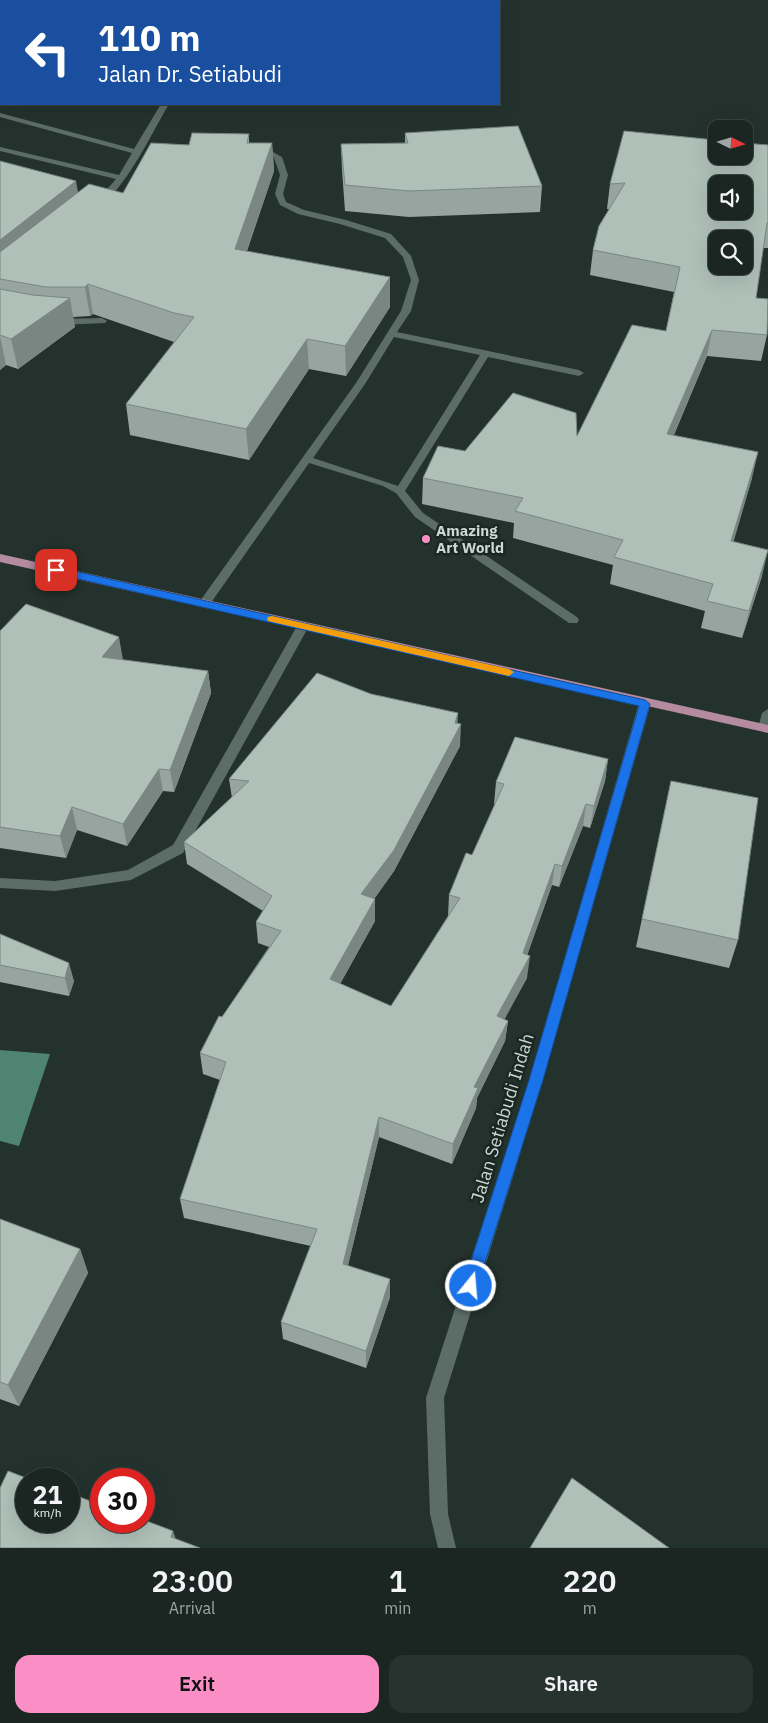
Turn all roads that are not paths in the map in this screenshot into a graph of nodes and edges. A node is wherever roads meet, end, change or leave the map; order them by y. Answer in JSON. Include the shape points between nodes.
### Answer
{"nodes":[{"id":1,"x":164,"y":105,"type":"edge"},
{"id":2,"x":0,"y":115,"type":"edge"},
{"id":3,"x":246,"y":141,"type":"edge"},
{"id":4,"x":0,"y":149,"type":"edge"},
{"id":5,"x":137,"y":152,"type":"junction"},
{"id":6,"x":121,"y":178,"type":"junction"},
{"id":7,"x":93,"y":208,"type":"edge"},
{"id":8,"x":102,"y":321,"type":"dead end"},
{"id":9,"x":51,"y":322,"type":"edge"},
{"id":10,"x":391,"y":334,"type":"junction"},
{"id":11,"x":485,"y":354,"type":"junction"},
{"id":12,"x":578,"y":373,"type":"dead end"},
{"id":13,"x":306,"y":459,"type":"junction"},
{"id":14,"x":400,"y":491,"type":"junction"},
{"id":15,"x":0,"y":558,"type":"edge"},
{"id":16,"x":204,"y":604,"type":"junction"},
{"id":17,"x":573,"y":620,"type":"dead end"},
{"id":18,"x":303,"y":626,"type":"junction"},
{"id":19,"x":645,"y":704,"type":"junction"},
{"id":20,"x":768,"y":714,"type":"edge"},
{"id":21,"x":766,"y":729,"type":"edge"},
{"id":22,"x":0,"y":883,"type":"edge"},
{"id":23,"x":447,"y":1548,"type":"edge"}],
"edges":[{"from":1,"to":5,"type":"street"},
{"from":2,"to":5,"type":"street"},
{"from":3,"to":10,"type":"street","via":[[278,157],[284,175],[280,194],[283,203],[301,212],[388,236],[407,256],[415,280],[406,311]]},
{"from":4,"to":6,"type":"street"},
{"from":5,"to":6,"type":"street"},
{"from":6,"to":7,"type":"street"},
{"from":8,"to":9,"type":"street"},
{"from":10,"to":11,"type":"street"},
{"from":10,"to":13,"type":"street"},
{"from":11,"to":12,"type":"street"},
{"from":11,"to":14,"type":"street"},
{"from":13,"to":14,"type":"street"},
{"from":13,"to":16,"type":"street"},
{"from":14,"to":17,"type":"street","via":[[419,515]]},
{"from":15,"to":16,"type":"main road"},
{"from":16,"to":18,"type":"main road"},
{"from":18,"to":19,"type":"main road"},
{"from":18,"to":22,"type":"street","via":[[178,849],[131,875],[55,886]]},
{"from":19,"to":21,"type":"main road"},
{"from":19,"to":23,"type":"street","name":"Jalan Setiabudi Indah","via":[[536,1080],[435,1398],[439,1514]]},
{"from":20,"to":21,"type":"street"}]}
